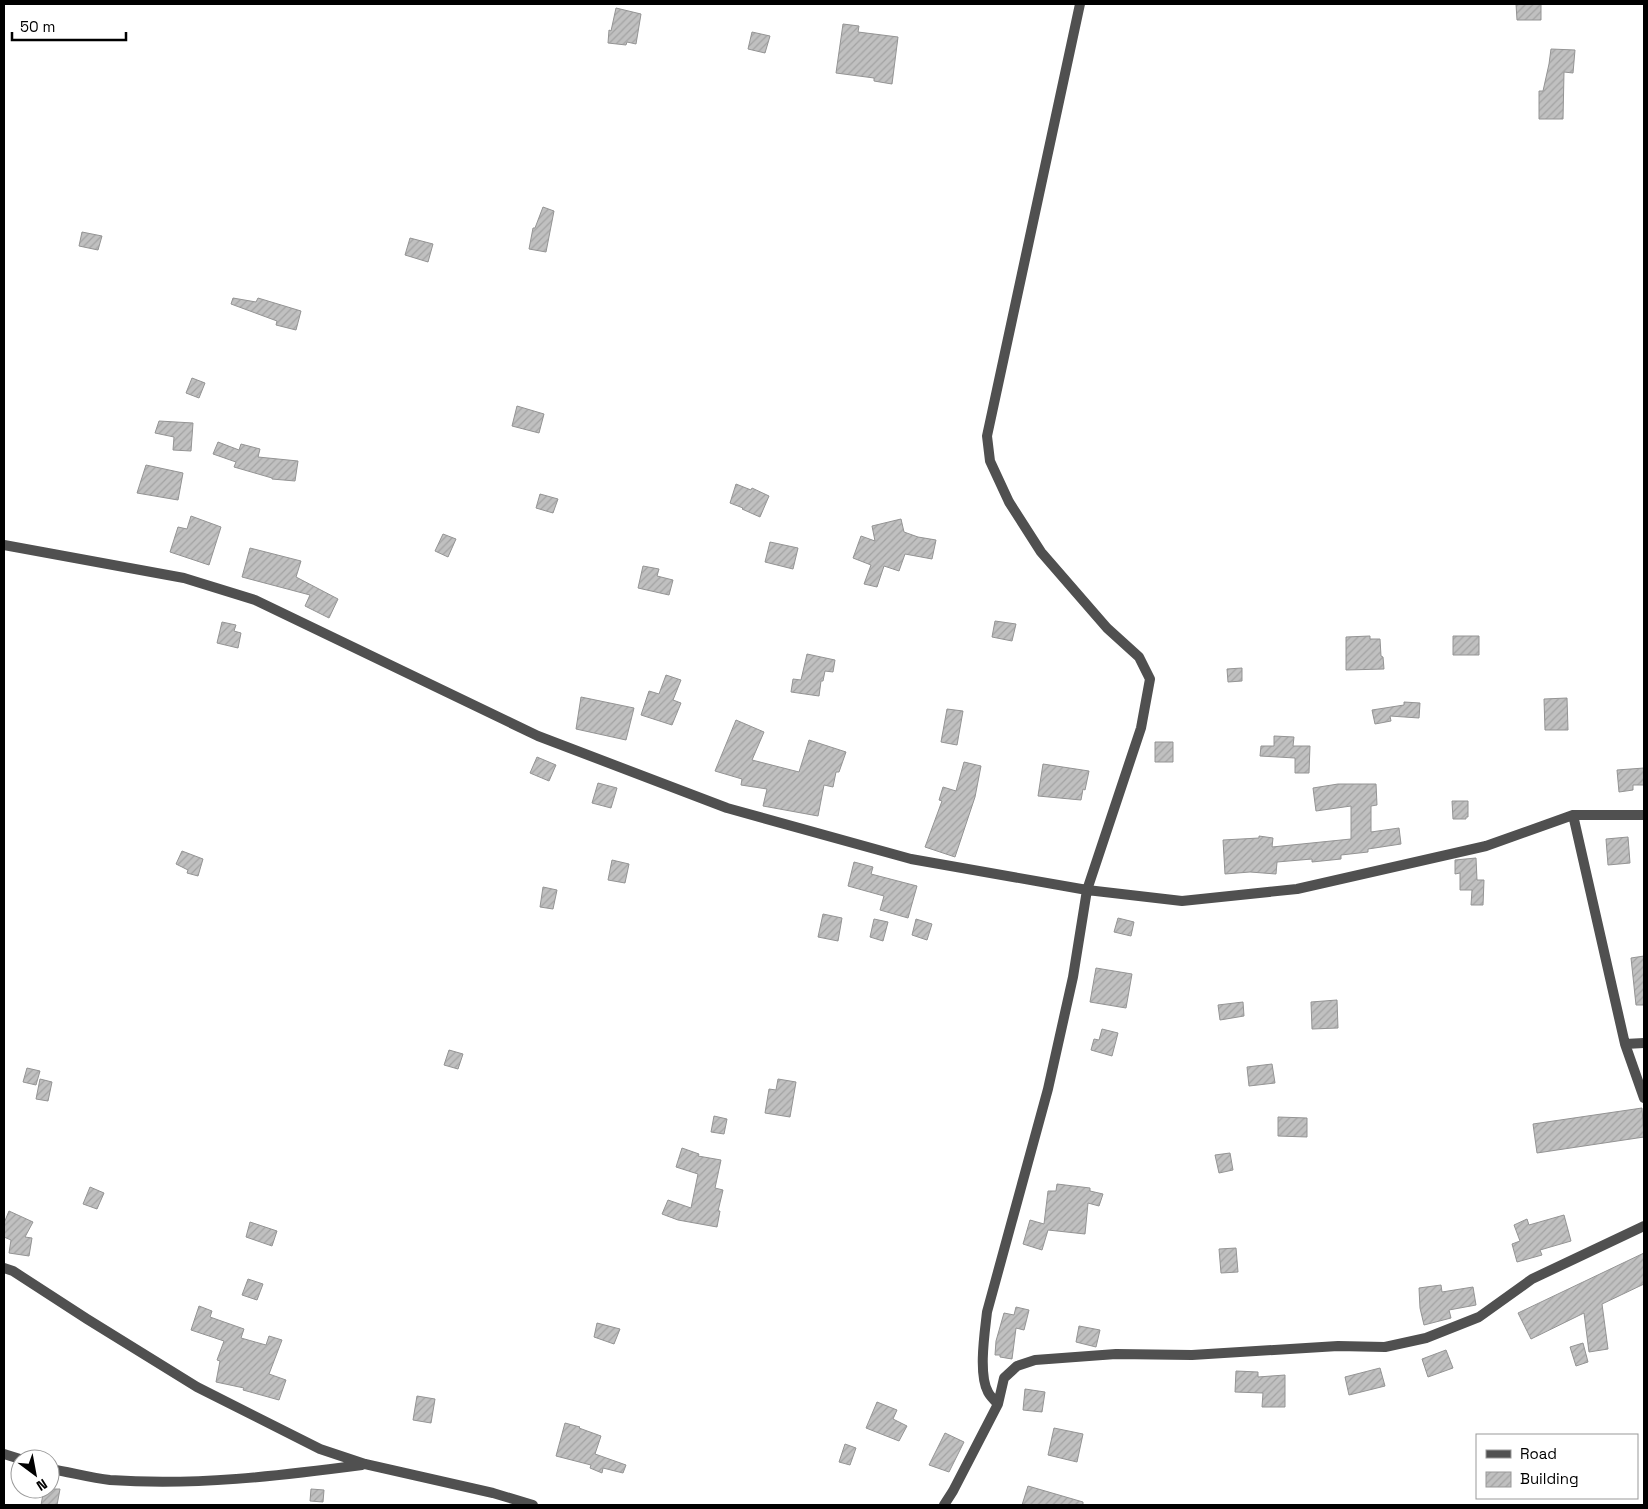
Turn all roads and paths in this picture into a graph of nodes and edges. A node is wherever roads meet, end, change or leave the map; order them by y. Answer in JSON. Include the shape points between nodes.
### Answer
{"nodes":[{"id":1,"x":1080,"y":4,"type":"edge"},
{"id":2,"x":4,"y":545,"type":"edge"},
{"id":3,"x":1573,"y":815,"type":"junction"},
{"id":4,"x":1644,"y":815,"type":"edge"},
{"id":5,"x":1087,"y":890,"type":"junction"},
{"id":6,"x":1644,"y":1043,"type":"edge"},
{"id":7,"x":1625,"y":1044,"type":"junction"},
{"id":8,"x":1644,"y":1098,"type":"edge"},
{"id":9,"x":1644,"y":1226,"type":"edge"},
{"id":10,"x":4,"y":1268,"type":"edge"},
{"id":11,"x":998,"y":1404,"type":"junction"},
{"id":12,"x":365,"y":1464,"type":"junction"},
{"id":13,"x":60,"y":1471,"type":"edge"},
{"id":14,"x":533,"y":1505,"type":"edge"},
{"id":15,"x":944,"y":1505,"type":"edge"}],
"edges":[{"from":1,"to":5,"type":"street","via":[[988,436],[990,460],[1009,502],[1041,552],[1106,628],[1139,657],[1150,679],[1141,728]]},
{"from":2,"to":5,"type":"street","via":[[184,578],[254,600],[538,736],[727,808],[911,859]]},
{"from":3,"to":4,"type":"street"},
{"from":3,"to":5,"type":"street","via":[[1486,846],[1297,889],[1182,901]]},
{"from":3,"to":7,"type":"street"},
{"from":5,"to":11,"type":"street","via":[[1073,977],[1048,1089],[987,1312],[983,1346],[985,1380],[987,1391]]},
{"from":6,"to":7,"type":"street"},
{"from":7,"to":8,"type":"street"},
{"from":9,"to":11,"type":"street","via":[[1532,1279],[1479,1317],[1426,1338],[1385,1347],[1338,1346],[1192,1355],[1116,1354],[1035,1360],[1017,1366],[1004,1378]]},
{"from":10,"to":12,"type":"street","via":[[197,1387],[320,1449]]},
{"from":11,"to":15,"type":"street"},
{"from":12,"to":13,"type":"street","via":[[264,1478],[176,1481],[108,1480]]},
{"from":12,"to":14,"type":"street"}]}
